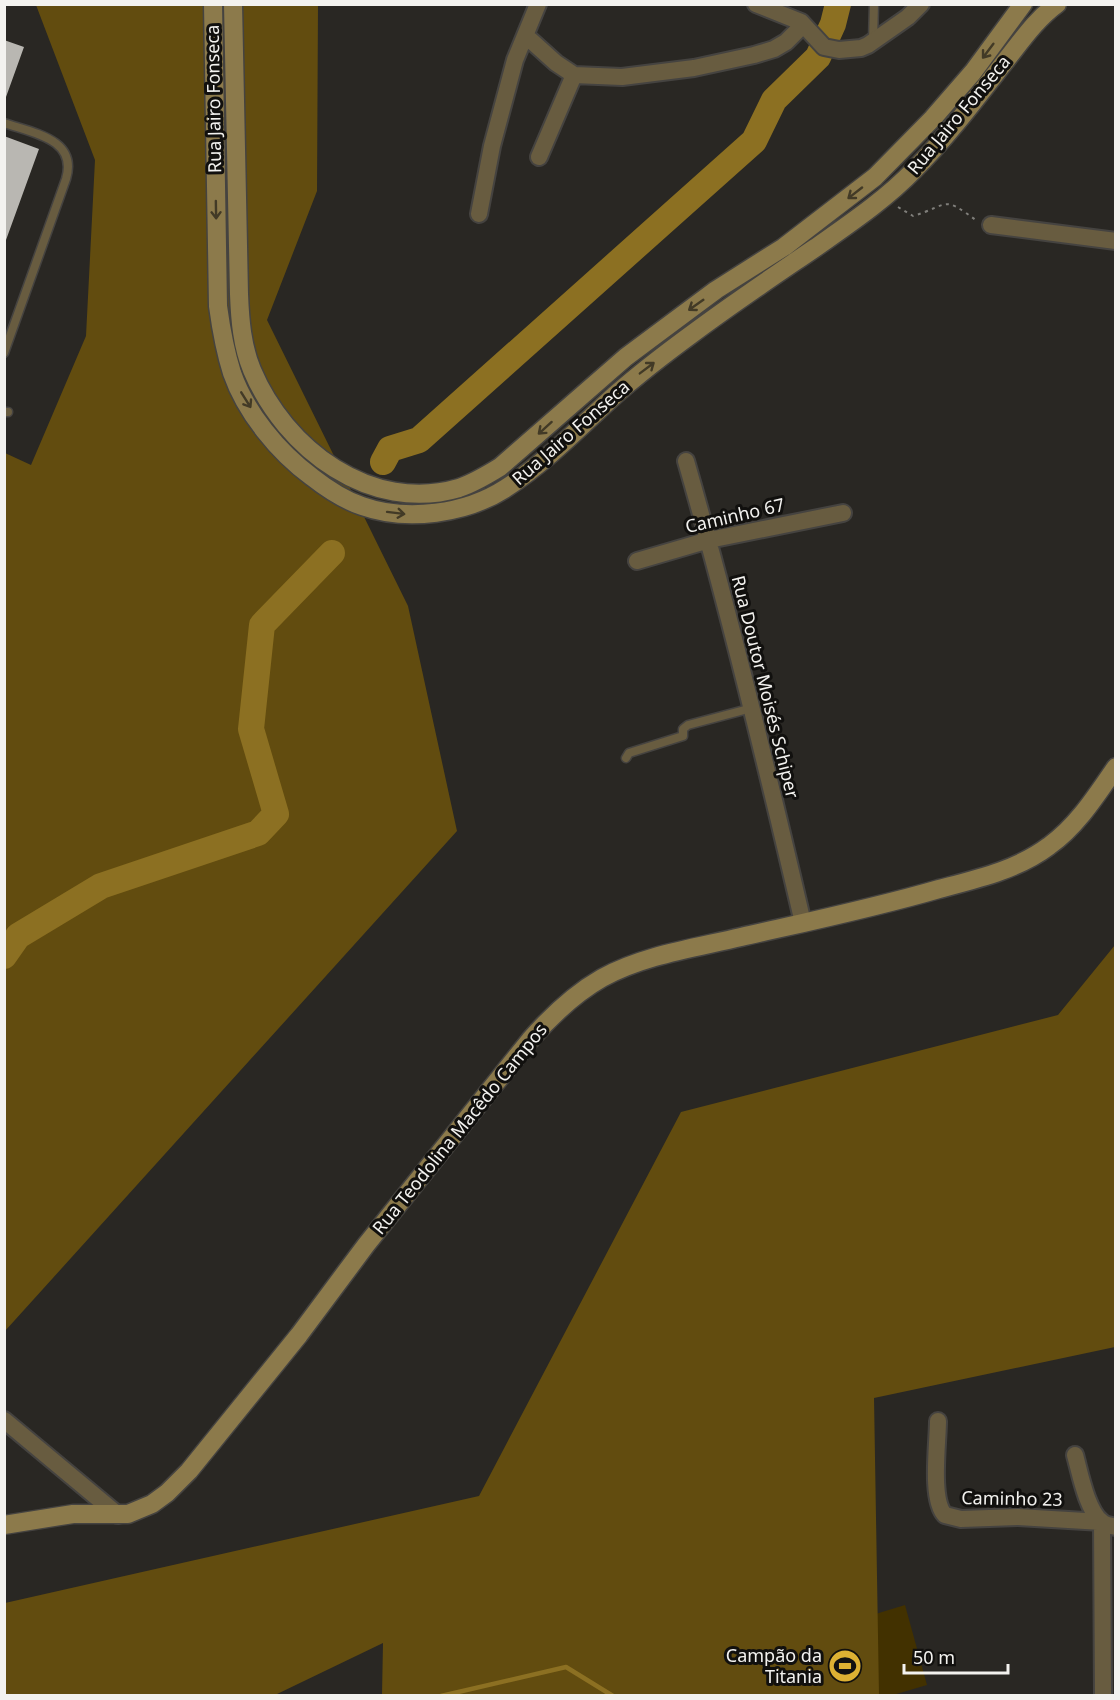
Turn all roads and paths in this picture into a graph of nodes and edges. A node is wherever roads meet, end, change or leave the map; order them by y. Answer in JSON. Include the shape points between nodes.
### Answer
{"nodes":[{"id":1,"x":213,"y":4,"type":"edge"},
{"id":2,"x":233,"y":4,"type":"edge"},
{"id":3,"x":538,"y":4,"type":"edge"},
{"id":4,"x":756,"y":4,"type":"edge"},
{"id":5,"x":874,"y":4,"type":"edge"},
{"id":6,"x":921,"y":4,"type":"edge"},
{"id":7,"x":1023,"y":4,"type":"edge"},
{"id":8,"x":1057,"y":4,"type":"edge"},
{"id":9,"x":801,"y":22,"type":"junction"},
{"id":10,"x":525,"y":36,"type":"junction"},
{"id":11,"x":873,"y":41,"type":"junction"},
{"id":12,"x":574,"y":75,"type":"junction"},
{"id":13,"x":4,"y":123,"type":"edge"},
{"id":14,"x":539,"y":157,"type":"dead end"},
{"id":15,"x":882,"y":198,"type":"junction"},
{"id":16,"x":479,"y":214,"type":"dead end"},
{"id":17,"x":991,"y":225,"type":"joint"},
{"id":18,"x":1116,"y":241,"type":"edge"},
{"id":19,"x":4,"y":353,"type":"edge"},
{"id":20,"x":686,"y":461,"type":"dead end"},
{"id":21,"x":843,"y":513,"type":"dead end"},
{"id":22,"x":709,"y":540,"type":"junction"},
{"id":23,"x":637,"y":561,"type":"dead end"},
{"id":24,"x":752,"y":708,"type":"junction"},
{"id":25,"x":626,"y":758,"type":"dead end"},
{"id":26,"x":1116,"y":767,"type":"edge"},
{"id":27,"x":803,"y":923,"type":"junction"},
{"id":28,"x":4,"y":1420,"type":"edge"},
{"id":29,"x":939,"y":1421,"type":"dead end"},
{"id":30,"x":1076,"y":1455,"type":"dead end"},
{"id":31,"x":118,"y":1515,"type":"junction"},
{"id":32,"x":4,"y":1525,"type":"edge"},
{"id":33,"x":1109,"y":1525,"type":"edge"},
{"id":34,"x":1103,"y":1695,"type":"edge"}],
"edges":[{"from":1,"to":15,"type":"main road","name":"Rua Jairo Fonseca","one_way":true,"via":[[218,306],[232,373],[259,421],[284,453],[316,481],[360,506],[404,514],[434,513],[477,503],[506,488],[639,374]]},
{"from":7,"to":2,"type":"main road","name":"Rua Jairo Fonseca","one_way":true,"via":[[973,72],[906,148],[869,182],[784,247],[716,290],[626,357],[500,467],[459,488],[409,493],[366,484],[336,471],[314,454],[275,412],[251,368],[240,304]]},
{"from":3,"to":10,"type":"street"},
{"from":4,"to":9,"type":"street"},
{"from":5,"to":11,"type":"lane"},
{"from":6,"to":11,"type":"street"},
{"from":8,"to":15,"type":"main road","name":"Rua Jairo Fonseca","via":[[1036,22],[935,149]]},
{"from":9,"to":11,"type":"street","via":[[824,47],[861,48]]},
{"from":9,"to":12,"type":"street","via":[[786,42],[754,56],[622,77]]},
{"from":10,"to":12,"type":"street"},
{"from":10,"to":16,"type":"street","via":[[492,146]]},
{"from":12,"to":14,"type":"street"},
{"from":13,"to":19,"type":"lane","via":[[55,143],[69,162]]},
{"from":15,"to":17,"type":"path","via":[[913,216],[950,203],[980,223]]},
{"from":17,"to":18,"type":"street"},
{"from":20,"to":22,"type":"street","name":"Rua Doutor Moisés Schiper"},
{"from":21,"to":22,"type":"street","name":"Caminho 67"},
{"from":22,"to":23,"type":"street","name":"Caminho 67"},
{"from":22,"to":24,"type":"street","name":"Rua Doutor Moisés Schiper"},
{"from":24,"to":25,"type":"lane","via":[[688,725],[682,736],[629,753]]},
{"from":24,"to":27,"type":"street","name":"Rua Doutor Moisés Schiper"},
{"from":26,"to":27,"type":"main road","name":"Rua Teodolina Macêdo Campos","via":[[1073,825],[1047,848],[1022,862],[984,877]]},
{"from":27,"to":31,"type":"main road","name":"Rua Teodolina Macêdo Campos","via":[[633,965],[603,977],[567,1004],[523,1048],[189,1471],[153,1504]]},
{"from":28,"to":31,"type":"street"},
{"from":29,"to":33,"type":"street","name":"Caminho 23","via":[[937,1483],[939,1505],[945,1515],[961,1519],[1018,1516]]},
{"from":30,"to":33,"type":"street","via":[[1087,1498]]},
{"from":31,"to":32,"type":"main road","name":"Rua Teodolina Macêdo Campos","via":[[64,1515]]},
{"from":33,"to":34,"type":"street"}]}
